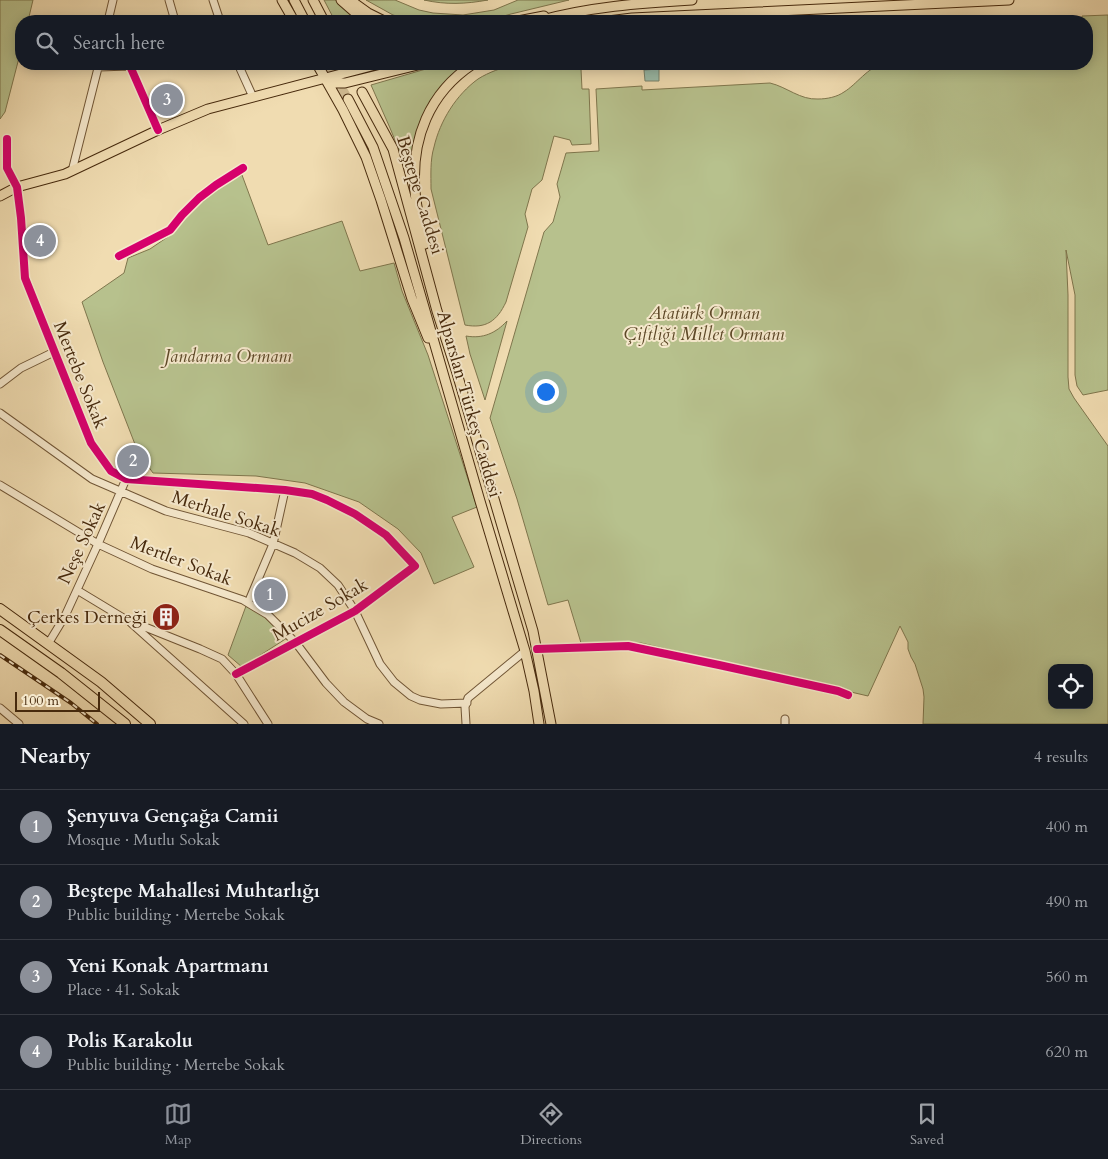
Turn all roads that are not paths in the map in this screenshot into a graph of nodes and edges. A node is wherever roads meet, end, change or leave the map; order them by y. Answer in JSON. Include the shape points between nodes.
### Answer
{"nodes":[{"id":1,"x":113,"y":0,"type":"edge"},
{"id":2,"x":169,"y":0,"type":"edge"},
{"id":3,"x":213,"y":0,"type":"edge"},
{"id":4,"x":282,"y":0,"type":"edge"},
{"id":5,"x":294,"y":0,"type":"edge"},
{"id":6,"x":313,"y":0,"type":"edge"},
{"id":7,"x":341,"y":0,"type":"edge"},
{"id":8,"x":350,"y":0,"type":"edge"},
{"id":9,"x":692,"y":0,"type":"edge"},
{"id":10,"x":1009,"y":0,"type":"edge"},
{"id":11,"x":562,"y":14,"type":"junction"},
{"id":12,"x":109,"y":15,"type":"edge"},
{"id":13,"x":173,"y":15,"type":"edge"},
{"id":14,"x":218,"y":15,"type":"edge"},
{"id":15,"x":291,"y":15,"type":"edge"},
{"id":16,"x":302,"y":15,"type":"edge"},
{"id":17,"x":321,"y":15,"type":"edge"},
{"id":18,"x":358,"y":15,"type":"edge"},
{"id":19,"x":372,"y":15,"type":"edge"},
{"id":20,"x":553,"y":15,"type":"edge"},
{"id":21,"x":559,"y":15,"type":"edge"},
{"id":22,"x":695,"y":15,"type":"edge"},
{"id":23,"x":98,"y":70,"type":"edge"},
{"id":24,"x":135,"y":70,"type":"edge"},
{"id":25,"x":241,"y":70,"type":"edge"},
{"id":26,"x":320,"y":70,"type":"edge"},
{"id":27,"x":355,"y":70,"type":"edge"},
{"id":28,"x":396,"y":70,"type":"edge"},
{"id":29,"x":465,"y":70,"type":"edge"},
{"id":30,"x":324,"y":78,"type":"junction"},
{"id":31,"x":362,"y":92,"type":"tunnel mouth"},
{"id":32,"x":253,"y":97,"type":"junction"},
{"id":33,"x":348,"y":100,"type":"tunnel mouth"},
{"id":34,"x":158,"y":130,"type":"junction"},
{"id":35,"x":7,"y":140,"type":"dead end"},
{"id":36,"x":243,"y":168,"type":"dead end"},
{"id":37,"x":72,"y":171,"type":"junction"},
{"id":38,"x":17,"y":187,"type":"junction"},
{"id":39,"x":0,"y":196,"type":"edge"},
{"id":40,"x":119,"y":256,"type":"dead end"},
{"id":41,"x":437,"y":311,"type":"junction"},
{"id":42,"x":54,"y":352,"type":"junction"},
{"id":43,"x":442,"y":370,"type":"junction"},
{"id":44,"x":0,"y":384,"type":"edge"},
{"id":45,"x":0,"y":413,"type":"edge"},
{"id":46,"x":126,"y":480,"type":"junction"},
{"id":47,"x":0,"y":485,"type":"edge"},
{"id":48,"x":285,"y":490,"type":"junction"},
{"id":49,"x":121,"y":492,"type":"junction"},
{"id":50,"x":98,"y":544,"type":"junction"},
{"id":51,"x":273,"y":544,"type":"junction"},
{"id":52,"x":77,"y":590,"type":"junction"},
{"id":53,"x":248,"y":603,"type":"junction"},
{"id":54,"x":0,"y":609,"type":"edge"},
{"id":55,"x":355,"y":611,"type":"junction"},
{"id":56,"x":127,"y":619,"type":"junction"},
{"id":57,"x":0,"y":630,"type":"edge"},
{"id":58,"x":296,"y":643,"type":"junction"},
{"id":59,"x":48,"y":644,"type":"junction"},
{"id":60,"x":537,"y":649,"type":"junction"},
{"id":61,"x":525,"y":651,"type":"junction"},
{"id":62,"x":236,"y":674,"type":"junction"},
{"id":63,"x":848,"y":695,"type":"dead end"},
{"id":64,"x":467,"y":703,"type":"junction"},
{"id":65,"x":0,"y":708,"type":"edge"},
{"id":66,"x":19,"y":724,"type":"edge"},
{"id":67,"x":124,"y":724,"type":"edge"},
{"id":68,"x":150,"y":724,"type":"edge"},
{"id":69,"x":244,"y":724,"type":"edge"},
{"id":70,"x":268,"y":724,"type":"edge"},
{"id":71,"x":379,"y":724,"type":"edge"},
{"id":72,"x":466,"y":724,"type":"edge"},
{"id":73,"x":539,"y":724,"type":"edge"},
{"id":74,"x":551,"y":724,"type":"edge"}],
"edges":[{"from":1,"to":12,"type":"street"},
{"from":2,"to":13,"type":"street"},
{"from":3,"to":14,"type":"street"},
{"from":4,"to":15,"type":"main road"},
{"from":5,"to":16,"type":"main road"},
{"from":6,"to":17,"type":"main road"},
{"from":7,"to":18,"type":"main road"},
{"from":8,"to":19,"type":"main road"},
{"from":9,"to":11,"type":"main road"},
{"from":10,"to":22,"type":"main road"},
{"from":11,"to":20,"type":"main road"},
{"from":11,"to":21,"type":"main road"},
{"from":23,"to":37,"type":"street"},
{"from":24,"to":34,"type":"street"},
{"from":25,"to":32,"type":"street"},
{"from":26,"to":30,"type":"main road"},
{"from":27,"to":30,"type":"main road"},
{"from":28,"to":30,"type":"main road","via":[[345,82]]},
{"from":29,"to":41,"type":"main road","via":[[432,107],[416,148],[415,193]]},
{"from":30,"to":32,"type":"main road"},
{"from":30,"to":43,"type":"main road","via":[[366,157],[412,299]]},
{"from":31,"to":41,"type":"main road","name":"Beştepe Caddesi","via":[[393,149]]},
{"from":32,"to":34,"type":"main road","via":[[208,109]]},
{"from":33,"to":43,"type":"main road","name":"Alparslan Türkeş Caddesi","via":[[373,147],[404,238]]},
{"from":34,"to":37,"type":"main road"},
{"from":35,"to":38,"type":"street","name":"Mertebe Sokak","via":[[7,168]]},
{"from":36,"to":40,"type":"street","via":[[199,198],[170,230]]},
{"from":37,"to":38,"type":"main road"},
{"from":38,"to":39,"type":"main road"},
{"from":38,"to":42,"type":"street","name":"Mertebe Sokak","via":[[25,278]]},
{"from":41,"to":60,"type":"main road","name":"Alparslan Türkeş Caddesi"},
{"from":42,"to":44,"type":"street","via":[[21,368]]},
{"from":42,"to":46,"type":"street","name":"Mertebe Sokak","via":[[91,443],[111,471]]},
{"from":43,"to":61,"type":"main road","name":"Alparslan Türkeş Caddesi"},
{"from":45,"to":49,"type":"street","name":"Merhale Sokak","via":[[92,479]]},
{"from":46,"to":48,"type":"street"},
{"from":46,"to":49,"type":"street","name":"Neşe Sokak"},
{"from":47,"to":50,"type":"street","name":"Mertler Sokak"},
{"from":48,"to":51,"type":"street"},
{"from":48,"to":55,"type":"street","name":"Mucize Sokak","via":[[312,494],[355,514],[386,535],[415,566]]},
{"from":49,"to":50,"type":"street","name":"Neşe Sokak"},
{"from":49,"to":51,"type":"street","name":"Merhale Sokak","via":[[166,511],[249,533]]},
{"from":50,"to":52,"type":"street","name":"Neşe Sokak"},
{"from":50,"to":53,"type":"street","name":"Mertler Sokak","via":[[152,569]]},
{"from":51,"to":53,"type":"street"},
{"from":51,"to":55,"type":"street","name":"Merhale Sokak","via":[[320,568],[338,585]]},
{"from":52,"to":56,"type":"street"},
{"from":52,"to":59,"type":"street","name":"Neşe Sokak"},
{"from":53,"to":58,"type":"street","name":"Mertler Sokak","via":[[268,616]]},
{"from":54,"to":59,"type":"highway"},
{"from":55,"to":58,"type":"street","name":"Mucize Sokak"},
{"from":55,"to":64,"type":"street","name":"Merhale Sokak","via":[[380,664],[401,688],[420,700],[441,704]]},
{"from":56,"to":62,"type":"street","via":[[222,660]]},
{"from":56,"to":69,"type":"street"},
{"from":57,"to":67,"type":"highway","via":[[61,673]]},
{"from":58,"to":62,"type":"street","name":"Mucize Sokak"},
{"from":58,"to":71,"type":"street","name":"Mertler Sokak","via":[[344,702]]},
{"from":59,"to":68,"type":"highway","via":[[101,682]]},
{"from":60,"to":63,"type":"street","via":[[628,646]]},
{"from":60,"to":74,"type":"main road","name":"Alparslan Türkeş Caddesi"},
{"from":61,"to":64,"type":"street","via":[[468,698]]},
{"from":61,"to":73,"type":"main road","name":"Alparslan Türkeş Caddesi"},
{"from":62,"to":70,"type":"street"},
{"from":64,"to":72,"type":"street"},
{"from":65,"to":66,"type":"street"}]}
